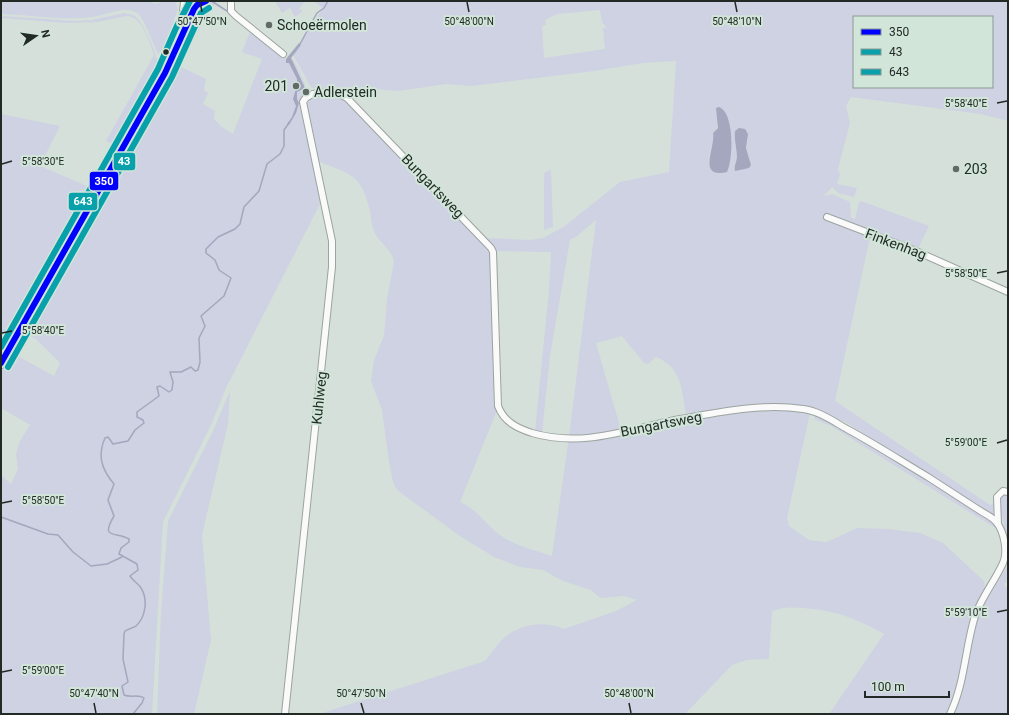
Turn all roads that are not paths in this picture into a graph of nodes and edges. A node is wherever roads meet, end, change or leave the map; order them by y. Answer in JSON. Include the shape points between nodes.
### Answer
{"nodes":[{"id":1,"x":186,"y":1,"type":"edge"},
{"id":2,"x":231,"y":1,"type":"edge"},
{"id":3,"x":201,"y":3,"type":"edge"},
{"id":4,"x":183,"y":31,"type":"junction"},
{"id":5,"x":283,"y":54,"type":"dead end"},
{"id":6,"x":318,"y":93,"type":"joint"},
{"id":7,"x":827,"y":217,"type":"dead end"},
{"id":8,"x":1008,"y":292,"type":"edge"},
{"id":9,"x":1,"y":363,"type":"edge"},
{"id":10,"x":1008,"y":492,"type":"edge"},
{"id":11,"x":998,"y":524,"type":"junction"},
{"id":12,"x":285,"y":714,"type":"edge"},
{"id":13,"x":950,"y":714,"type":"edge"}],
"edges":[{"from":1,"to":3,"type":"main road"},
{"from":1,"to":4,"type":"main road"},
{"from":2,"to":5,"type":"street","via":[[231,11]]},
{"from":3,"to":4,"type":"main road"},
{"from":4,"to":9,"type":"main road","via":[[165,73]]},
{"from":6,"to":11,"type":"street","name":"Bungartsweg","via":[[337,94],[347,98],[492,248],[498,406],[504,417],[515,427],[551,437],[575,440],[749,408],[770,406],[806,409],[829,418],[862,437]]},
{"from":6,"to":12,"type":"street","name":"Kuhlweg","via":[[305,98],[302,102],[332,242],[332,267]]},
{"from":7,"to":8,"type":"street","name":"Finkenhag","via":[[916,251]]},
{"from":10,"to":11,"type":"street","via":[[1003,491],[997,497]]},
{"from":11,"to":13,"type":"street","via":[[1005,546],[1004,561],[976,614],[961,682]]}]}
